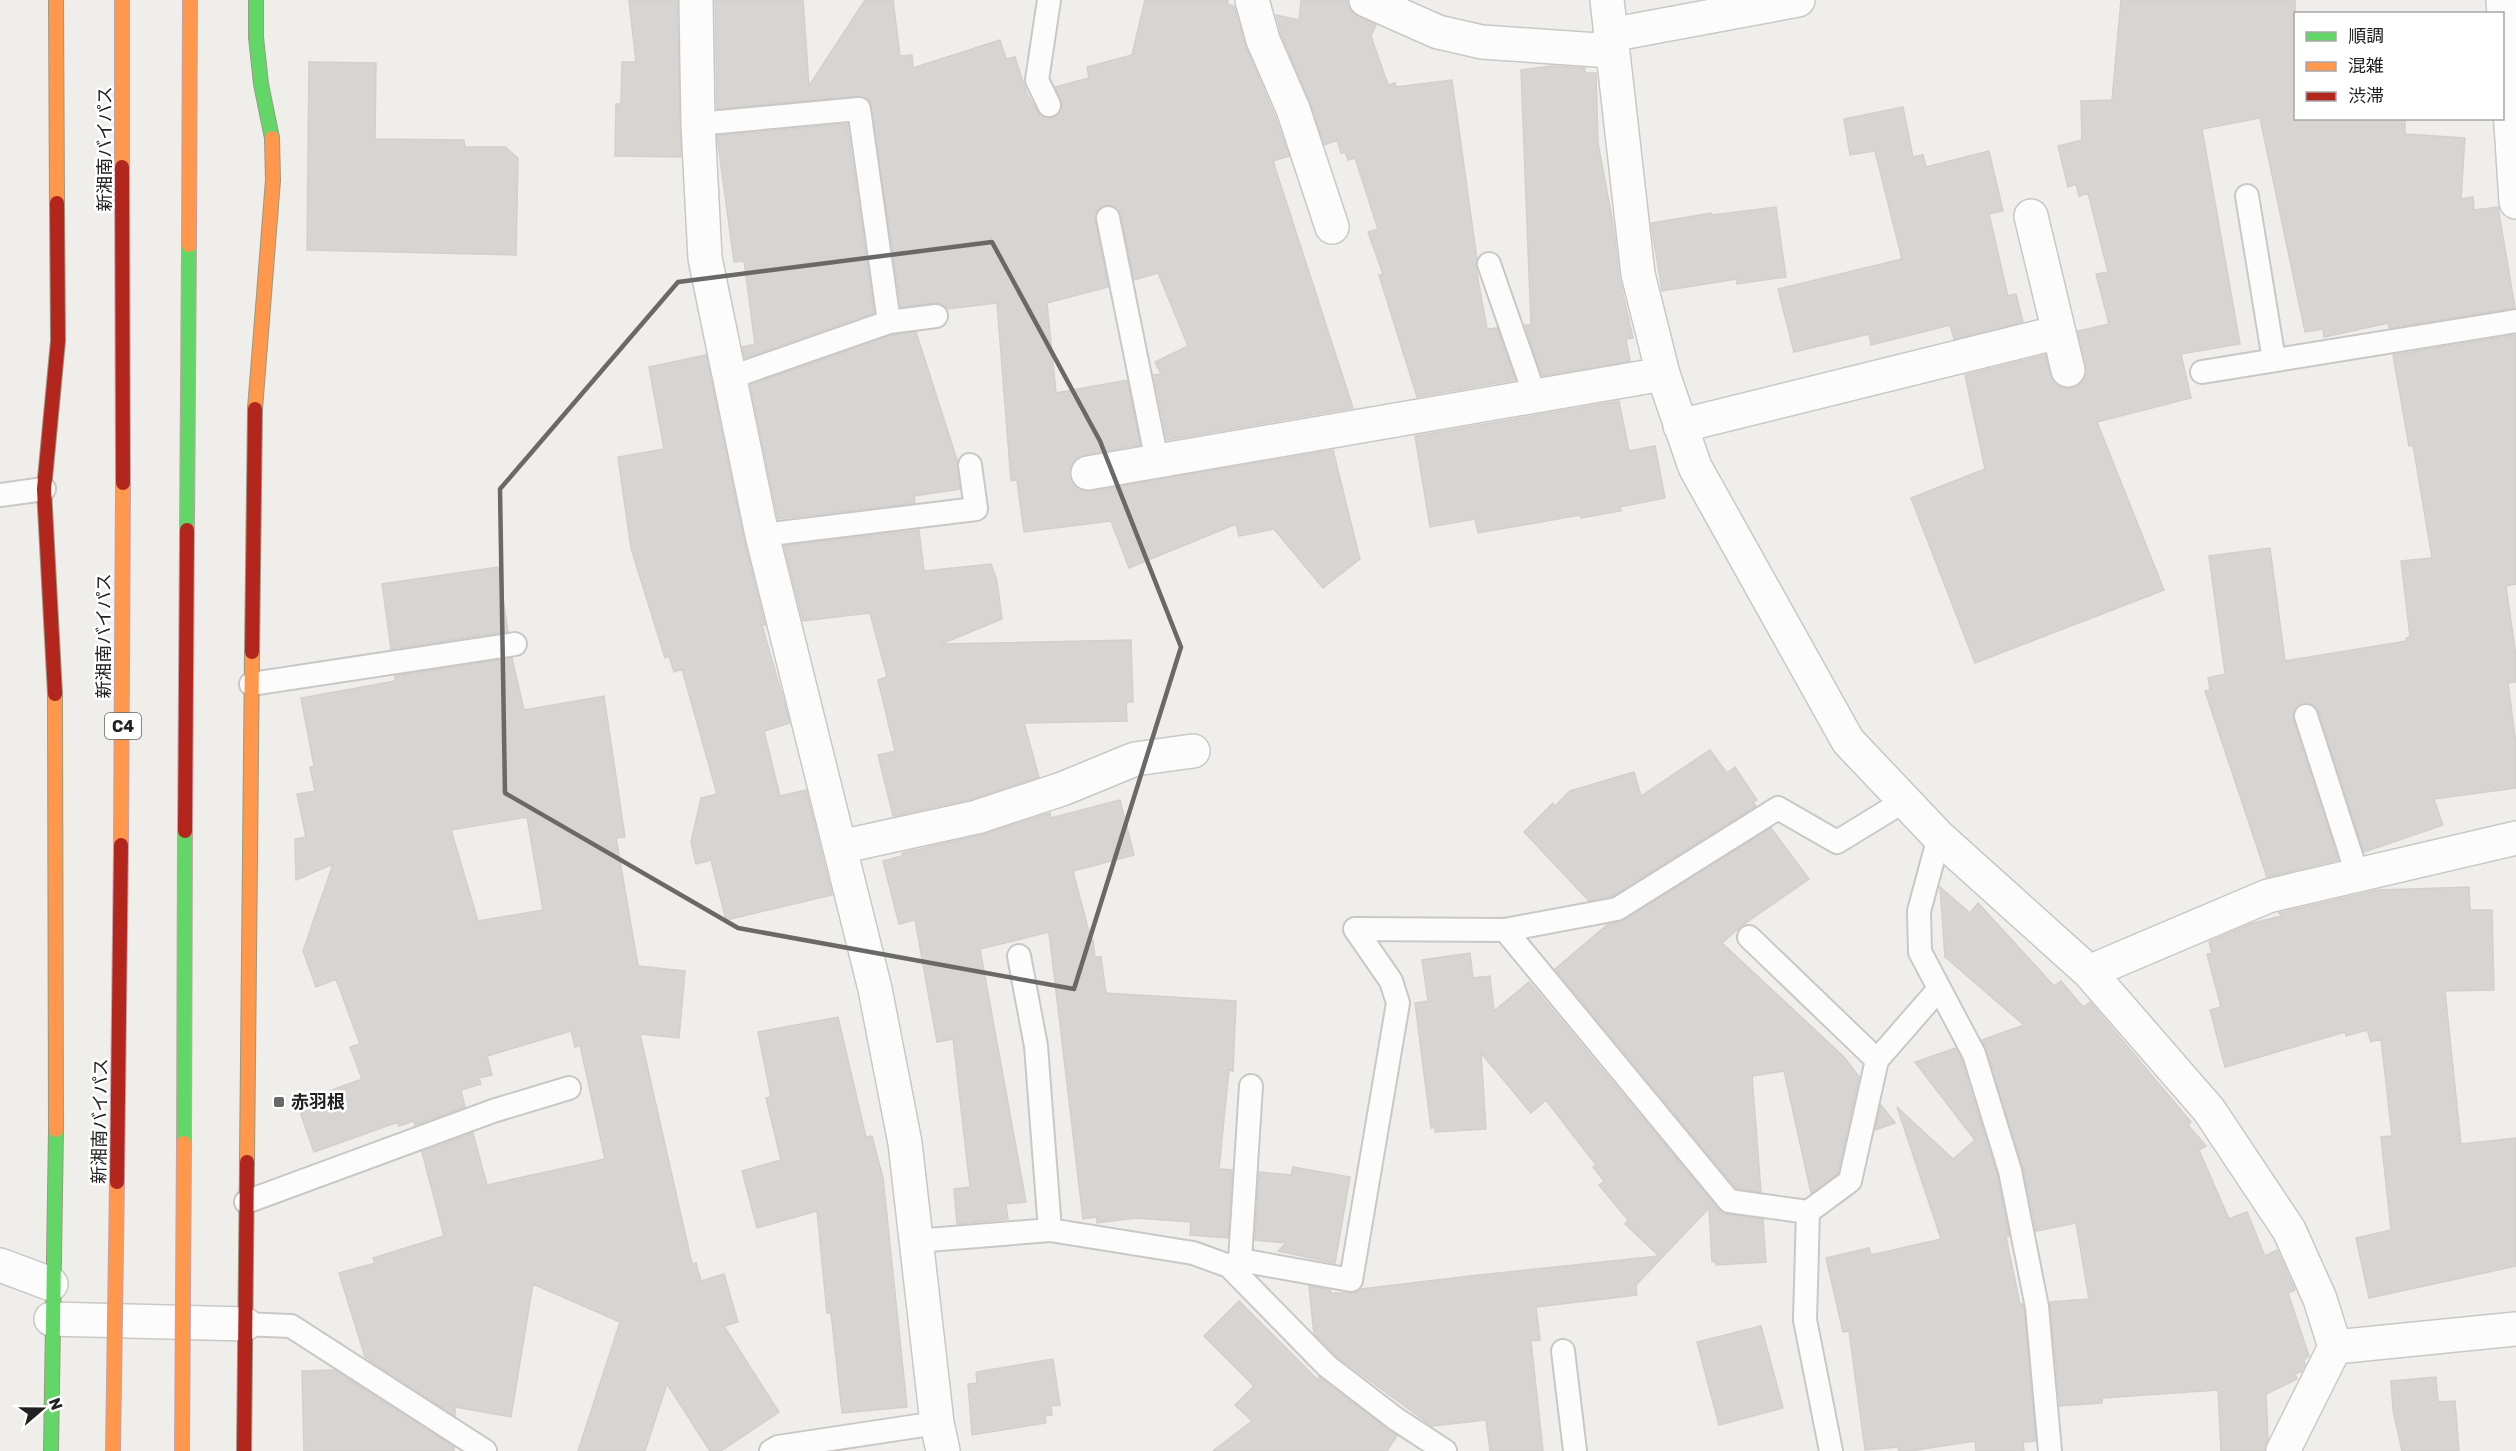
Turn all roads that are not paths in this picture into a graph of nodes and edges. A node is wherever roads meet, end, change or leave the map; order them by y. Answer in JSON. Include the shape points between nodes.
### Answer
{"nodes":[{"id":1,"x":56,"y":0,"type":"edge"},
{"id":2,"x":122,"y":0,"type":"edge"},
{"id":3,"x":190,"y":0,"type":"edge"},
{"id":4,"x":256,"y":0,"type":"edge"},
{"id":5,"x":696,"y":0,"type":"edge"},
{"id":6,"x":1050,"y":0,"type":"edge"},
{"id":7,"x":1252,"y":0,"type":"edge"},
{"id":8,"x":1365,"y":0,"type":"edge"},
{"id":9,"x":1607,"y":0,"type":"edge"},
{"id":10,"x":1798,"y":0,"type":"edge"},
{"id":11,"x":2504,"y":16,"type":"edge"},
{"id":12,"x":1611,"y":43,"type":"junction"},
{"id":13,"x":1049,"y":105,"type":"dead end"},
{"id":14,"x":698,"y":124,"type":"junction"},
{"id":15,"x":2247,"y":196,"type":"dead end"},
{"id":16,"x":2516,"y":202,"type":"edge"},
{"id":17,"x":2031,"y":216,"type":"dead end"},
{"id":18,"x":1108,"y":218,"type":"dead end"},
{"id":19,"x":1332,"y":227,"type":"dead end"},
{"id":20,"x":1489,"y":264,"type":"dead end"},
{"id":21,"x":936,"y":316,"type":"dead end"},
{"id":22,"x":2516,"y":321,"type":"edge"},
{"id":23,"x":889,"y":322,"type":"junction"},
{"id":24,"x":2059,"y":332,"type":"junction"},
{"id":25,"x":2274,"y":360,"type":"junction"},
{"id":26,"x":2068,"y":370,"type":"dead end"},
{"id":27,"x":2202,"y":372,"type":"dead end"},
{"id":28,"x":1663,"y":374,"type":"junction"},
{"id":29,"x":729,"y":378,"type":"junction"},
{"id":30,"x":1535,"y":396,"type":"junction"},
{"id":31,"x":1680,"y":426,"type":"junction"},
{"id":32,"x":1157,"y":461,"type":"junction"},
{"id":33,"x":970,"y":465,"type":"dead end"},
{"id":34,"x":1088,"y":473,"type":"dead end"},
{"id":35,"x":44,"y":489,"type":"junction"},
{"id":36,"x":0,"y":495,"type":"edge"},
{"id":37,"x":762,"y":535,"type":"junction"},
{"id":38,"x":515,"y":644,"type":"dead end"},
{"id":39,"x":251,"y":684,"type":"junction"},
{"id":40,"x":2306,"y":717,"type":"dead end"},
{"id":41,"x":1193,"y":751,"type":"dead end"},
{"id":42,"x":1904,"y":801,"type":"junction"},
{"id":43,"x":1939,"y":837,"type":"junction"},
{"id":44,"x":2516,"y":838,"type":"edge"},
{"id":45,"x":840,"y":847,"type":"junction"},
{"id":46,"x":2357,"y":874,"type":"junction"},
{"id":47,"x":1505,"y":930,"type":"junction"},
{"id":48,"x":1749,"y":938,"type":"dead end"},
{"id":49,"x":1019,"y":956,"type":"dead end"},
{"id":50,"x":2089,"y":972,"type":"junction"},
{"id":51,"x":1938,"y":990,"type":"junction"},
{"id":52,"x":1877,"y":1060,"type":"junction"},
{"id":53,"x":1251,"y":1086,"type":"dead end"},
{"id":54,"x":569,"y":1088,"type":"dead end"},
{"id":55,"x":246,"y":1202,"type":"junction"},
{"id":56,"x":1808,"y":1212,"type":"junction"},
{"id":57,"x":1050,"y":1230,"type":"junction"},
{"id":58,"x":916,"y":1241,"type":"junction"},
{"id":59,"x":1235,"y":1263,"type":"junction"},
{"id":60,"x":0,"y":1265,"type":"edge"},
{"id":61,"x":51,"y":1284,"type":"junction"},
{"id":62,"x":51,"y":1318,"type":"junction"},
{"id":63,"x":245,"y":1324,"type":"junction"},
{"id":64,"x":2516,"y":1329,"type":"edge"},
{"id":65,"x":2335,"y":1347,"type":"junction"},
{"id":66,"x":1563,"y":1351,"type":"dead end"},
{"id":67,"x":940,"y":1437,"type":"edge"},
{"id":68,"x":51,"y":1451,"type":"edge"},
{"id":69,"x":114,"y":1451,"type":"edge"},
{"id":70,"x":182,"y":1451,"type":"edge"},
{"id":71,"x":244,"y":1451,"type":"edge"},
{"id":72,"x":485,"y":1451,"type":"edge"},
{"id":73,"x":771,"y":1451,"type":"edge"},
{"id":74,"x":1445,"y":1451,"type":"edge"},
{"id":75,"x":1575,"y":1451,"type":"edge"},
{"id":76,"x":1831,"y":1451,"type":"edge"},
{"id":77,"x":2050,"y":1451,"type":"edge"},
{"id":78,"x":2283,"y":1451,"type":"edge"}],
"edges":[{"from":1,"to":35,"type":"main road","via":[[58,341]]},
{"from":2,"to":69,"type":"main road","name":"新湘南バイパス","number":"C4","bridge":true,"via":[[123,725]]},
{"from":3,"to":70,"type":"main road","bridge":true},
{"from":4,"to":39,"type":"main road","via":[[261,84],[272,128],[273,180],[255,407]]},
{"from":5,"to":14,"type":"street"},
{"from":6,"to":13,"type":"lane","via":[[1037,80]]},
{"from":7,"to":19,"type":"street"},
{"from":8,"to":12,"type":"street","via":[[1438,32],[1482,42]]},
{"from":9,"to":12,"type":"street"},
{"from":10,"to":12,"type":"street"},
{"from":11,"to":16,"type":"street"},
{"from":12,"to":28,"type":"street","via":[[1638,274]]},
{"from":14,"to":23,"type":"lane","via":[[860,110]]},
{"from":14,"to":29,"type":"street","via":[[705,258]]},
{"from":15,"to":25,"type":"lane"},
{"from":17,"to":24,"type":"street"},
{"from":18,"to":32,"type":"lane"},
{"from":20,"to":30,"type":"lane"},
{"from":21,"to":23,"type":"lane"},
{"from":22,"to":25,"type":"lane"},
{"from":23,"to":29,"type":"lane"},
{"from":24,"to":26,"type":"street"},
{"from":24,"to":31,"type":"street"},
{"from":25,"to":27,"type":"lane"},
{"from":28,"to":30,"type":"street"},
{"from":28,"to":31,"type":"street"},
{"from":29,"to":37,"type":"street"},
{"from":30,"to":32,"type":"street"},
{"from":31,"to":42,"type":"street","via":[[1695,467],[1848,741]]},
{"from":32,"to":34,"type":"street"},
{"from":33,"to":37,"type":"lane","via":[[976,509]]},
{"from":35,"to":36,"type":"lane"},
{"from":35,"to":61,"type":"main road","via":[[55,662],[56,1124]]},
{"from":37,"to":45,"type":"street"},
{"from":38,"to":39,"type":"lane"},
{"from":39,"to":55,"type":"main road"},
{"from":40,"to":46,"type":"lane"},
{"from":41,"to":45,"type":"street","via":[[1135,759],[1062,789],[977,817]]},
{"from":42,"to":43,"type":"street"},
{"from":42,"to":47,"type":"lane","via":[[1837,842],[1778,808],[1617,909]]},
{"from":43,"to":50,"type":"street"},
{"from":43,"to":51,"type":"lane","via":[[1919,911],[1920,952]]},
{"from":44,"to":46,"type":"street"},
{"from":45,"to":58,"type":"street","via":[[875,989],[901,1121]]},
{"from":46,"to":50,"type":"street","via":[[2268,896]]},
{"from":47,"to":56,"type":"lane","via":[[1729,1201]]},
{"from":47,"to":59,"type":"lane","via":[[1355,929],[1391,981],[1398,1004],[1351,1280]]},
{"from":48,"to":52,"type":"lane"},
{"from":49,"to":57,"type":"lane","via":[[1036,1046]]},
{"from":50,"to":65,"type":"street","via":[[2209,1110],[2289,1230],[2320,1299]]},
{"from":51,"to":52,"type":"lane"},
{"from":51,"to":77,"type":"lane","via":[[1974,1054],[2010,1171],[2037,1307]]},
{"from":52,"to":56,"type":"lane","via":[[1850,1181]]},
{"from":53,"to":59,"type":"lane"},
{"from":54,"to":55,"type":"lane","via":[[493,1111]]},
{"from":55,"to":63,"type":"main road"},
{"from":56,"to":76,"type":"lane","via":[[1805,1320]]},
{"from":57,"to":58,"type":"lane"},
{"from":57,"to":59,"type":"lane"},
{"from":58,"to":67,"type":"street"},
{"from":59,"to":74,"type":"lane","via":[[1327,1366]]},
{"from":60,"to":61,"type":"street"},
{"from":61,"to":62,"type":"main road"},
{"from":62,"to":63,"type":"street"},
{"from":62,"to":68,"type":"main road"},
{"from":63,"to":71,"type":"main road"},
{"from":63,"to":72,"type":"lane","via":[[291,1326]]},
{"from":64,"to":65,"type":"street"},
{"from":65,"to":78,"type":"street"},
{"from":66,"to":75,"type":"lane"},
{"from":67,"to":73,"type":"lane","via":[[778,1447]]}]}
